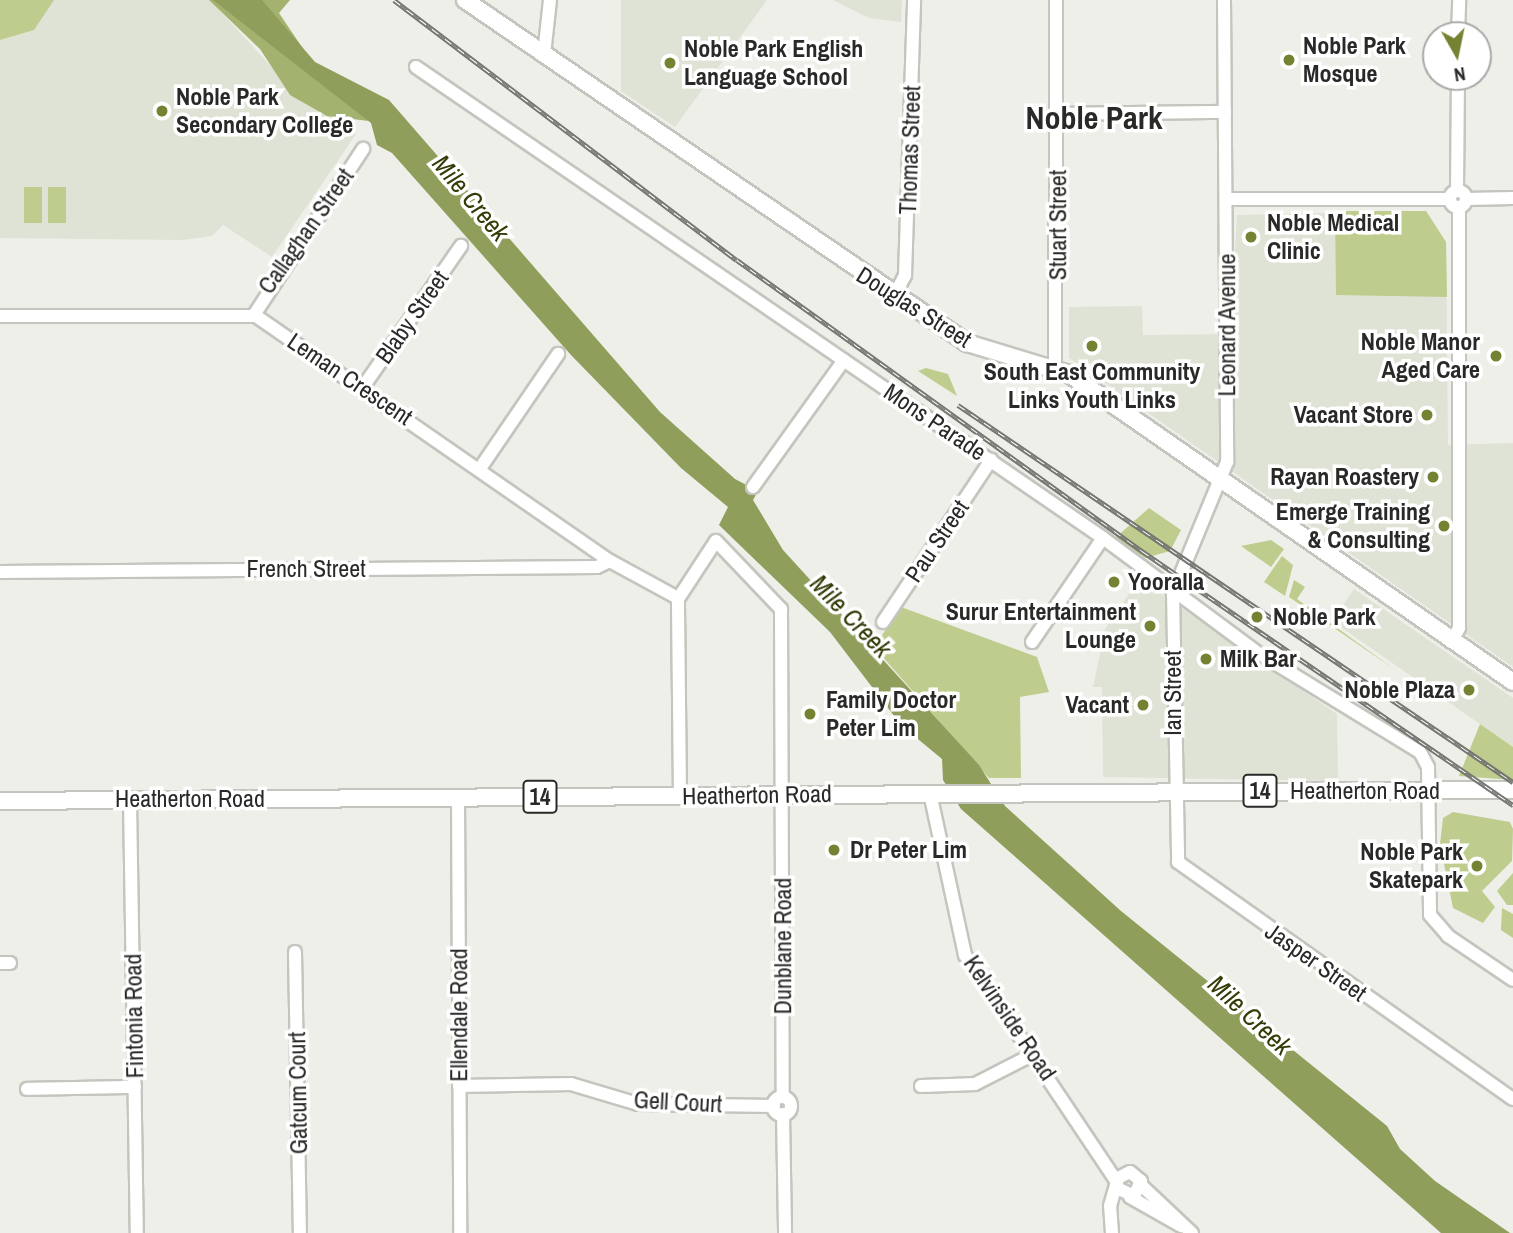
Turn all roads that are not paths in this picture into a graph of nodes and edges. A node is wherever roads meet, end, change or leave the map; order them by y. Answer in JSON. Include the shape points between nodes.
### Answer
{"nodes":[{"id":1,"x":465,"y":0,"type":"edge"},
{"id":2,"x":550,"y":0,"type":"edge"},
{"id":3,"x":914,"y":0,"type":"edge"},
{"id":4,"x":1056,"y":0,"type":"edge"},
{"id":5,"x":1224,"y":0,"type":"edge"},
{"id":6,"x":1459,"y":0,"type":"edge"},
{"id":7,"x":1458,"y":21,"type":"edge"},
{"id":8,"x":544,"y":55,"type":"junction"},
{"id":9,"x":415,"y":67,"type":"dead end"},
{"id":10,"x":1458,"y":91,"type":"edge"},
{"id":11,"x":1225,"y":112,"type":"junction"},
{"id":12,"x":1057,"y":114,"type":"junction"},
{"id":13,"x":363,"y":149,"type":"dead end"},
{"id":14,"x":1513,"y":198,"type":"edge"},
{"id":15,"x":1226,"y":199,"type":"junction"},
{"id":16,"x":1458,"y":199,"type":"junction"},
{"id":17,"x":461,"y":246,"type":"dead end"},
{"id":18,"x":894,"y":296,"type":"junction"},
{"id":19,"x":254,"y":315,"type":"junction"},
{"id":20,"x":0,"y":316,"type":"edge"},
{"id":21,"x":558,"y":354,"type":"dead end"},
{"id":22,"x":844,"y":360,"type":"junction"},
{"id":23,"x":1055,"y":366,"type":"junction"},
{"id":24,"x":363,"y":387,"type":"junction"},
{"id":25,"x":991,"y":460,"type":"junction"},
{"id":26,"x":481,"y":467,"type":"junction"},
{"id":27,"x":1222,"y":481,"type":"junction"},
{"id":28,"x":753,"y":487,"type":"dead end"},
{"id":29,"x":724,"y":529,"type":"dead end"},
{"id":30,"x":1103,"y":538,"type":"junction"},
{"id":31,"x":716,"y":541,"type":"junction"},
{"id":32,"x":610,"y":561,"type":"junction"},
{"id":33,"x":0,"y":572,"type":"edge"},
{"id":34,"x":1173,"y":593,"type":"junction"},
{"id":35,"x":678,"y":602,"type":"junction"},
{"id":36,"x":883,"y":622,"type":"dead end"},
{"id":37,"x":1032,"y":642,"type":"dead end"},
{"id":38,"x":1451,"y":642,"type":"junction"},
{"id":39,"x":1513,"y":682,"type":"edge"},
{"id":40,"x":1427,"y":790,"type":"junction"},
{"id":41,"x":1513,"y":790,"type":"edge"},
{"id":42,"x":1176,"y":792,"type":"junction"},
{"id":43,"x":930,"y":793,"type":"junction"},
{"id":44,"x":783,"y":795,"type":"junction"},
{"id":45,"x":680,"y":796,"type":"junction"},
{"id":46,"x":458,"y":797,"type":"junction"},
{"id":47,"x":130,"y":800,"type":"junction"},
{"id":48,"x":0,"y":801,"type":"edge"},
{"id":49,"x":295,"y":952,"type":"dead end"},
{"id":50,"x":1513,"y":980,"type":"edge"},
{"id":51,"x":1032,"y":1055,"type":"junction"},
{"id":52,"x":459,"y":1086,"type":"junction"},
{"id":53,"x":920,"y":1086,"type":"dead end"},
{"id":54,"x":135,"y":1087,"type":"junction"},
{"id":55,"x":27,"y":1089,"type":"dead end"},
{"id":56,"x":1513,"y":1099,"type":"edge"},
{"id":57,"x":780,"y":1106,"type":"junction"},
{"id":58,"x":1099,"y":1150,"type":"junction"},
{"id":59,"x":1128,"y":1172,"type":"junction"},
{"id":60,"x":1117,"y":1185,"type":"junction"},
{"id":61,"x":1141,"y":1185,"type":"junction"},
{"id":62,"x":1129,"y":1197,"type":"junction"},
{"id":63,"x":1112,"y":1230,"type":"edge"},
{"id":64,"x":1191,"y":1232,"type":"edge"},
{"id":65,"x":136,"y":1233,"type":"edge"},
{"id":66,"x":300,"y":1233,"type":"edge"},
{"id":67,"x":460,"y":1233,"type":"edge"},
{"id":68,"x":785,"y":1233,"type":"edge"}],
"edges":[{"from":1,"to":8,"type":"main road","name":"Douglas Street"},
{"from":2,"to":8,"type":"street"},
{"from":3,"to":18,"type":"street","name":"Thomas Street","via":[[905,275]]},
{"from":4,"to":12,"type":"street","name":"Stuart Street"},
{"from":5,"to":11,"type":"street","name":"Leonard Avenue"},
{"from":6,"to":7,"type":"street"},
{"from":8,"to":18,"type":"main road","name":"Douglas Street"},
{"from":9,"to":22,"type":"street","name":"Mons Parade"},
{"from":10,"to":16,"type":"street"},
{"from":11,"to":12,"type":"street"},
{"from":11,"to":15,"type":"street","name":"Leonard Avenue"},
{"from":12,"to":23,"type":"street","name":"Stuart Street"},
{"from":13,"to":19,"type":"street","name":"Callaghan Street"},
{"from":14,"to":16,"type":"street"},
{"from":15,"to":16,"type":"street"},
{"from":15,"to":27,"type":"street","name":"Leonard Avenue","via":[[1227,462]]},
{"from":16,"to":38,"type":"street","via":[[1459,628]]},
{"from":17,"to":24,"type":"street","name":"Blaby Street"},
{"from":18,"to":23,"type":"main road","name":"Douglas Street","via":[[970,345]]},
{"from":19,"to":20,"type":"street"},
{"from":19,"to":24,"type":"street","name":"Leman Crescent"},
{"from":21,"to":26,"type":"street"},
{"from":22,"to":25,"type":"street","name":"Mons Parade"},
{"from":22,"to":28,"type":"street"},
{"from":23,"to":27,"type":"main road","name":"Douglas Street"},
{"from":24,"to":26,"type":"street","name":"Leman Crescent"},
{"from":25,"to":30,"type":"street","name":"Mons Parade"},
{"from":25,"to":36,"type":"street","name":"Pau Street"},
{"from":26,"to":32,"type":"street","name":"Leman Crescent"},
{"from":27,"to":34,"type":"street","name":"Leonard Avenue"},
{"from":27,"to":38,"type":"main road","name":"Douglas Street"},
{"from":29,"to":31,"type":"street"},
{"from":30,"to":34,"type":"street","name":"Mons Parade"},
{"from":30,"to":37,"type":"street"},
{"from":31,"to":35,"type":"street"},
{"from":31,"to":44,"type":"street","name":"Dunblane Road","via":[[780,605]]},
{"from":32,"to":33,"type":"street","name":"French Street","via":[[597,567]]},
{"from":32,"to":35,"type":"street","name":"Leman Crescent"},
{"from":34,"to":40,"type":"street","name":"Mons Parade","via":[[1418,750],[1428,765]]},
{"from":34,"to":42,"type":"street","name":"Ian Street"},
{"from":35,"to":45,"type":"street"},
{"from":38,"to":39,"type":"main road","name":"Douglas Street"},
{"from":40,"to":41,"type":"main road","name":"Heatherton Road","number":"14"},
{"from":40,"to":42,"type":"main road","name":"Heatherton Road","number":"14"},
{"from":40,"to":50,"type":"street","name":"Mons Parade","via":[[1430,915],[1448,936]]},
{"from":42,"to":43,"type":"main road","name":"Heatherton Road","number":"14"},
{"from":42,"to":56,"type":"street","name":"Jasper Street","via":[[1176,854],[1184,870]]},
{"from":43,"to":44,"type":"main road","name":"Heatherton Road","number":"14"},
{"from":43,"to":51,"type":"street","name":"Kelvinside Road","via":[[965,955]]},
{"from":44,"to":45,"type":"main road","name":"Heatherton Road","number":"14"},
{"from":44,"to":57,"type":"street","name":"Dunblane Road"},
{"from":45,"to":46,"type":"main road","name":"Heatherton Road","number":"14"},
{"from":46,"to":47,"type":"main road","name":"Heatherton Road","number":"14"},
{"from":46,"to":52,"type":"street","name":"Ellendale Road"},
{"from":47,"to":48,"type":"main road","name":"Heatherton Road","number":"14"},
{"from":47,"to":54,"type":"street","name":"Fintonia Road"},
{"from":49,"to":66,"type":"street","name":"Gatcum Court"},
{"from":51,"to":53,"type":"street","via":[[975,1084]]},
{"from":51,"to":58,"type":"street","name":"Kelvinside Road"},
{"from":52,"to":57,"type":"street","name":"Gell Court","via":[[571,1084],[638,1104]]},
{"from":52,"to":67,"type":"street","name":"Ellendale Road"},
{"from":54,"to":55,"type":"street"},
{"from":54,"to":65,"type":"street","name":"Fintonia Road"},
{"from":57,"to":68,"type":"street","name":"Dunblane Road"},
{"from":58,"to":59,"type":"street","name":"Kelvinside Road"},
{"from":58,"to":60,"type":"street","name":"Kelvinside Road"},
{"from":59,"to":60,"type":"street"},
{"from":59,"to":61,"type":"street","name":"Kelvinside Road"},
{"from":60,"to":62,"type":"street"},
{"from":60,"to":63,"type":"street"},
{"from":61,"to":62,"type":"street"},
{"from":61,"to":64,"type":"street"},
{"from":62,"to":63,"type":"street"},
{"from":62,"to":64,"type":"street"}]}
